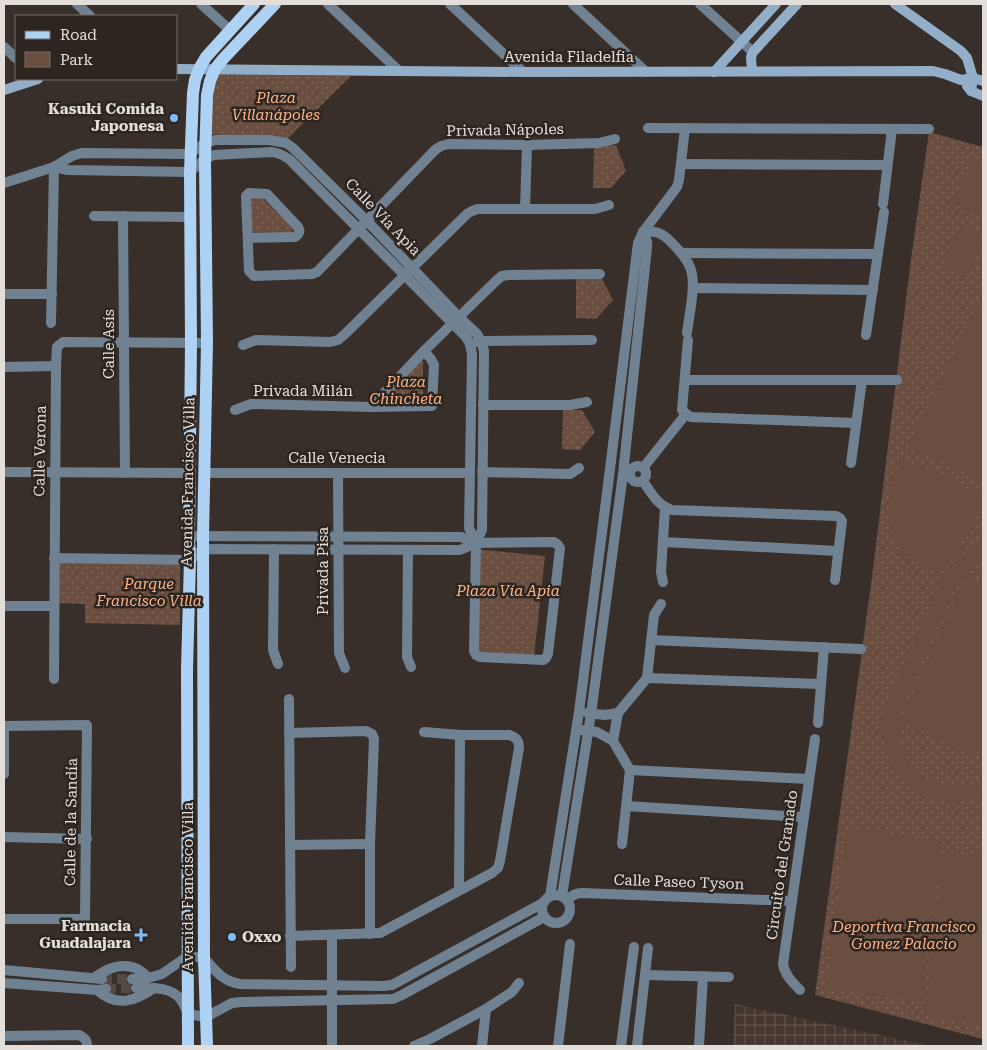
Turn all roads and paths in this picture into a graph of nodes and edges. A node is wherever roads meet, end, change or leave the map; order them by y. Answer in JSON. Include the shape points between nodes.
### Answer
{"nodes":[{"id":1,"x":77,"y":4,"type":"edge"},
{"id":2,"x":201,"y":4,"type":"edge"},
{"id":3,"x":254,"y":4,"type":"edge"},
{"id":4,"x":274,"y":4,"type":"edge"},
{"id":5,"x":328,"y":4,"type":"edge"},
{"id":6,"x":450,"y":4,"type":"edge"},
{"id":7,"x":573,"y":4,"type":"edge"},
{"id":8,"x":700,"y":4,"type":"edge"},
{"id":9,"x":776,"y":4,"type":"edge"},
{"id":10,"x":798,"y":4,"type":"edge"},
{"id":11,"x":895,"y":4,"type":"edge"},
{"id":12,"x":89,"y":15,"type":"edge"},
{"id":13,"x":230,"y":30,"type":"junction"},
{"id":14,"x":741,"y":42,"type":"junction"},
{"id":15,"x":4,"y":47,"type":"edge"},
{"id":16,"x":753,"y":52,"type":"junction"},
{"id":17,"x":15,"y":57,"type":"edge"},
{"id":18,"x":178,"y":69,"type":"edge"},
{"id":19,"x":199,"y":69,"type":"junction"},
{"id":20,"x":215,"y":69,"type":"junction"},
{"id":21,"x":399,"y":71,"type":"junction"},
{"id":22,"x":752,"y":71,"type":"junction"},
{"id":23,"x":523,"y":72,"type":"junction"},
{"id":24,"x":646,"y":72,"type":"junction"},
{"id":25,"x":714,"y":72,"type":"junction"},
{"id":26,"x":35,"y":80,"type":"edge"},
{"id":27,"x":961,"y":80,"type":"junction"},
{"id":28,"x":978,"y":80,"type":"edge"},
{"id":29,"x":4,"y":90,"type":"edge"},
{"id":30,"x":971,"y":91,"type":"junction"},
{"id":31,"x":983,"y":96,"type":"edge"},
{"id":32,"x":648,"y":128,"type":"dead end"},
{"id":33,"x":685,"y":128,"type":"junction"},
{"id":34,"x":892,"y":129,"type":"junction"},
{"id":35,"x":929,"y":129,"type":"dead end"},
{"id":36,"x":615,"y":139,"type":"dead end"},
{"id":37,"x":205,"y":143,"type":"junction"},
{"id":38,"x":527,"y":145,"type":"junction"},
{"id":39,"x":140,"y":154,"type":"junction"},
{"id":40,"x":190,"y":154,"type":"junction"},
{"id":41,"x":205,"y":160,"type":"junction"},
{"id":42,"x":681,"y":164,"type":"junction"},
{"id":43,"x":887,"y":166,"type":"junction"},
{"id":44,"x":54,"y":167,"type":"junction"},
{"id":45,"x":139,"y":171,"type":"junction"},
{"id":46,"x":190,"y":172,"type":"junction"},
{"id":47,"x":4,"y":183,"type":"edge"},
{"id":48,"x":609,"y":205,"type":"dead end"},
{"id":49,"x":525,"y":208,"type":"junction"},
{"id":50,"x":94,"y":216,"type":"dead end"},
{"id":51,"x":123,"y":216,"type":"junction"},
{"id":52,"x":190,"y":217,"type":"junction"},
{"id":53,"x":366,"y":220,"type":"junction"},
{"id":54,"x":358,"y":228,"type":"junction"},
{"id":55,"x":643,"y":232,"type":"junction"},
{"id":56,"x":248,"y":238,"type":"junction"},
{"id":57,"x":682,"y":253,"type":"junction"},
{"id":58,"x":878,"y":254,"type":"junction"},
{"id":59,"x":413,"y":268,"type":"junction"},
{"id":60,"x":600,"y":274,"type":"dead end"},
{"id":61,"x":405,"y":276,"type":"junction"},
{"id":62,"x":693,"y":288,"type":"junction"},
{"id":63,"x":873,"y":290,"type":"junction"},
{"id":64,"x":4,"y":294,"type":"edge"},
{"id":65,"x":52,"y":294,"type":"junction"},
{"id":66,"x":455,"y":321,"type":"junction"},
{"id":67,"x":51,"y":323,"type":"dead end"},
{"id":68,"x":866,"y":336,"type":"dead end"},
{"id":69,"x":482,"y":340,"type":"junction"},
{"id":70,"x":592,"y":340,"type":"dead end"},
{"id":71,"x":124,"y":343,"type":"junction"},
{"id":72,"x":191,"y":343,"type":"junction"},
{"id":73,"x":207,"y":343,"type":"junction"},
{"id":74,"x":470,"y":344,"type":"junction"},
{"id":75,"x":243,"y":345,"type":"dead end"},
{"id":76,"x":424,"y":351,"type":"junction"},
{"id":77,"x":56,"y":366,"type":"junction"},
{"id":78,"x":4,"y":367,"type":"edge"},
{"id":79,"x":685,"y":380,"type":"junction"},
{"id":80,"x":862,"y":380,"type":"junction"},
{"id":81,"x":896,"y":380,"type":"dead end"},
{"id":82,"x":588,"y":402,"type":"dead end"},
{"id":83,"x":483,"y":405,"type":"junction"},
{"id":84,"x":371,"y":407,"type":"junction"},
{"id":85,"x":235,"y":410,"type":"dead end"},
{"id":86,"x":686,"y":414,"type":"junction"},
{"id":87,"x":856,"y":423,"type":"junction"},
{"id":88,"x":852,"y":462,"type":"dead end"},
{"id":89,"x":579,"y":468,"type":"dead end"},
{"id":90,"x":643,"y":468,"type":"junction"},
{"id":91,"x":4,"y":472,"type":"edge"},
{"id":92,"x":55,"y":472,"type":"junction"},
{"id":93,"x":125,"y":472,"type":"junction"},
{"id":94,"x":482,"y":472,"type":"junction"},
{"id":95,"x":190,"y":473,"type":"junction"},
{"id":96,"x":470,"y":473,"type":"junction"},
{"id":97,"x":610,"y":473,"type":"junction"},
{"id":98,"x":204,"y":474,"type":"junction"},
{"id":99,"x":338,"y":474,"type":"junction"},
{"id":100,"x":626,"y":474,"type":"junction"},
{"id":101,"x":643,"y":481,"type":"junction"},
{"id":102,"x":665,"y":508,"type":"junction"},
{"id":103,"x":189,"y":536,"type":"junction"},
{"id":104,"x":338,"y":537,"type":"junction"},
{"id":105,"x":203,"y":542,"type":"junction"},
{"id":106,"x":663,"y":542,"type":"junction"},
{"id":107,"x":476,"y":543,"type":"junction"},
{"id":108,"x":274,"y":549,"type":"junction"},
{"id":109,"x":338,"y":549,"type":"junction"},
{"id":110,"x":408,"y":550,"type":"junction"},
{"id":111,"x":838,"y":551,"type":"junction"},
{"id":112,"x":54,"y":558,"type":"junction"},
{"id":113,"x":190,"y":560,"type":"junction"},
{"id":114,"x":835,"y":580,"type":"dead end"},
{"id":115,"x":662,"y":582,"type":"dead end"},
{"id":116,"x":661,"y":604,"type":"dead end"},
{"id":117,"x":4,"y":606,"type":"edge"},
{"id":118,"x":54,"y":606,"type":"junction"},
{"id":119,"x":651,"y":640,"type":"junction"},
{"id":120,"x":824,"y":647,"type":"junction"},
{"id":121,"x":860,"y":649,"type":"dead end"},
{"id":122,"x":278,"y":664,"type":"dead end"},
{"id":123,"x":412,"y":667,"type":"dead end"},
{"id":124,"x":187,"y":668,"type":"junction"},
{"id":125,"x":204,"y":668,"type":"junction"},
{"id":126,"x":345,"y":668,"type":"dead end"},
{"id":127,"x":647,"y":678,"type":"junction"},
{"id":128,"x":54,"y":679,"type":"dead end"},
{"id":129,"x":821,"y":684,"type":"junction"},
{"id":130,"x":289,"y":699,"type":"dead end"},
{"id":131,"x":579,"y":712,"type":"junction"},
{"id":132,"x":618,"y":713,"type":"junction"},
{"id":133,"x":591,"y":714,"type":"junction"},
{"id":134,"x":818,"y":723,"type":"dead end"},
{"id":135,"x":4,"y":726,"type":"edge"},
{"id":136,"x":576,"y":729,"type":"junction"},
{"id":137,"x":588,"y":730,"type":"junction"},
{"id":138,"x":424,"y":732,"type":"dead end"},
{"id":139,"x":289,"y":733,"type":"junction"},
{"id":140,"x":460,"y":734,"type":"junction"},
{"id":141,"x":815,"y":738,"type":"dead end"},
{"id":142,"x":613,"y":741,"type":"junction"},
{"id":143,"x":630,"y":770,"type":"junction"},
{"id":144,"x":4,"y":774,"type":"edge"},
{"id":145,"x":809,"y":779,"type":"junction"},
{"id":146,"x":626,"y":806,"type":"junction"},
{"id":147,"x":804,"y":817,"type":"junction"},
{"id":148,"x":4,"y":837,"type":"edge"},
{"id":149,"x":86,"y":839,"type":"junction"},
{"id":150,"x":370,"y":844,"type":"junction"},
{"id":151,"x":622,"y":844,"type":"dead end"},
{"id":152,"x":290,"y":845,"type":"junction"},
{"id":153,"x":459,"y":890,"type":"junction"},
{"id":154,"x":565,"y":898,"type":"junction"},
{"id":155,"x":546,"y":900,"type":"junction"},
{"id":156,"x":792,"y":901,"type":"junction"},
{"id":157,"x":544,"y":917,"type":"junction"},
{"id":158,"x":4,"y":919,"type":"edge"},
{"id":159,"x":370,"y":934,"type":"junction"},
{"id":160,"x":332,"y":935,"type":"junction"},
{"id":161,"x":290,"y":936,"type":"junction"},
{"id":162,"x":570,"y":944,"type":"dead end"},
{"id":163,"x":634,"y":947,"type":"dead end"},
{"id":164,"x":648,"y":948,"type":"dead end"},
{"id":165,"x":188,"y":956,"type":"junction"},
{"id":166,"x":204,"y":958,"type":"junction"},
{"id":167,"x":290,"y":968,"type":"dead end"},
{"id":168,"x":4,"y":970,"type":"edge"},
{"id":169,"x":645,"y":975,"type":"junction"},
{"id":170,"x":703,"y":976,"type":"junction"},
{"id":171,"x":729,"y":977,"type":"dead end"},
{"id":172,"x":148,"y":978,"type":"junction"},
{"id":173,"x":4,"y":983,"type":"edge"},
{"id":174,"x":519,"y":983,"type":"dead end"},
{"id":175,"x":332,"y":985,"type":"junction"},
{"id":176,"x":155,"y":988,"type":"junction"},
{"id":177,"x":800,"y":990,"type":"dead end"},
{"id":178,"x":332,"y":1000,"type":"junction"},
{"id":179,"x":486,"y":1009,"type":"junction"},
{"id":180,"x":188,"y":1014,"type":"junction"},
{"id":181,"x":206,"y":1017,"type":"junction"},
{"id":182,"x":4,"y":1036,"type":"edge"},
{"id":183,"x":86,"y":1042,"type":"edge"},
{"id":184,"x":430,"y":1043,"type":"edge"},
{"id":185,"x":188,"y":1046,"type":"edge"},
{"id":186,"x":207,"y":1046,"type":"edge"},
{"id":187,"x":332,"y":1046,"type":"edge"},
{"id":188,"x":414,"y":1046,"type":"edge"},
{"id":189,"x":482,"y":1046,"type":"edge"},
{"id":190,"x":558,"y":1046,"type":"edge"},
{"id":191,"x":621,"y":1046,"type":"edge"},
{"id":192,"x":637,"y":1046,"type":"edge"},
{"id":193,"x":700,"y":1046,"type":"edge"}],
"edges":[{"from":1,"to":12,"type":"street"},
{"from":2,"to":13,"type":"street"},
{"from":3,"to":13,"type":"main road","name":"Avenida Francisco Villa"},
{"from":4,"to":20,"type":"main road"},
{"from":5,"to":21,"type":"street"},
{"from":6,"to":23,"type":"street"},
{"from":7,"to":24,"type":"street"},
{"from":8,"to":14,"type":"street"},
{"from":9,"to":14,"type":"street"},
{"from":10,"to":16,"type":"street"},
{"from":11,"to":28,"type":"street","via":[[961,51]]},
{"from":13,"to":19,"type":"main road","name":"Avenida Francisco Villa"},
{"from":14,"to":16,"type":"street"},
{"from":14,"to":25,"type":"street"},
{"from":15,"to":17,"type":"street"},
{"from":16,"to":22,"type":"street"},
{"from":18,"to":19,"type":"street","name":"Avenida Filadelfia"},
{"from":19,"to":20,"type":"street","name":"Avenida Filadelfia"},
{"from":19,"to":40,"type":"main road","name":"Avenida Francisco Villa","via":[[192,93]]},
{"from":20,"to":21,"type":"street","name":"Avenida Filadelfia"},
{"from":20,"to":37,"type":"main road","name":"Avenida Francisco Villa","via":[[206,95]]},
{"from":21,"to":23,"type":"street","name":"Avenida Filadelfia"},
{"from":22,"to":25,"type":"street","name":"Avenida Filadelfia"},
{"from":22,"to":27,"type":"street","name":"Avenida Filadelfia","via":[[933,72]]},
{"from":23,"to":24,"type":"street","name":"Avenida Filadelfia"},
{"from":24,"to":25,"type":"street","name":"Avenida Filadelfia"},
{"from":26,"to":29,"type":"street"},
{"from":27,"to":28,"type":"street","name":"Avenida Filadelfia"},
{"from":27,"to":30,"type":"street"},
{"from":28,"to":30,"type":"street"},
{"from":30,"to":31,"type":"street"},
{"from":32,"to":33,"type":"street"},
{"from":33,"to":34,"type":"street"},
{"from":33,"to":42,"type":"street"},
{"from":34,"to":35,"type":"street"},
{"from":34,"to":43,"type":"street"},
{"from":36,"to":38,"type":"street","name":"Privada Nápoles","via":[[599,143]]},
{"from":37,"to":40,"type":"street","name":"Calle Vía Apia"},
{"from":37,"to":41,"type":"main road","name":"Avenida Francisco Villa"},
{"from":37,"to":53,"type":"street","name":"Calle Vía Apia","via":[[215,140],[269,140],[286,144]]},
{"from":38,"to":49,"type":"street"},
{"from":38,"to":53,"type":"street","name":"Privada Nápoles","via":[[441,146]]},
{"from":39,"to":40,"type":"street"},
{"from":39,"to":44,"type":"street","via":[[82,153]]},
{"from":39,"to":45,"type":"street"},
{"from":40,"to":46,"type":"main road","name":"Avenida Francisco Villa"},
{"from":41,"to":46,"type":"street","name":"Calle Vía Apia"},
{"from":41,"to":54,"type":"street","name":"Calle Vía Apia","via":[[214,154],[280,154],[290,159]]},
{"from":41,"to":73,"type":"main road","name":"Avenida Francisco Villa"},
{"from":42,"to":43,"type":"street"},
{"from":42,"to":55,"type":"street","via":[[677,187]]},
{"from":43,"to":58,"type":"street"},
{"from":44,"to":45,"type":"street"},
{"from":44,"to":47,"type":"street"},
{"from":44,"to":65,"type":"street"},
{"from":45,"to":46,"type":"street"},
{"from":46,"to":52,"type":"main road","name":"Avenida Francisco Villa"},
{"from":48,"to":49,"type":"street","via":[[595,209]]},
{"from":49,"to":59,"type":"street","via":[[472,211]]},
{"from":50,"to":51,"type":"street"},
{"from":51,"to":52,"type":"street"},
{"from":51,"to":71,"type":"street","name":"Calle Asís"},
{"from":52,"to":72,"type":"main road","name":"Avenida Francisco Villa"},
{"from":53,"to":54,"type":"street","name":"Privada Nápoles"},
{"from":53,"to":59,"type":"street","name":"Calle Vía Apia"},
{"from":54,"to":56,"type":"street","name":"Privada Nápoles","via":[[316,272],[308,275],[254,276],[249,271]]},
{"from":54,"to":61,"type":"street","name":"Calle Vía Apia"},
{"from":55,"to":57,"type":"street","via":[[662,234]]},
{"from":55,"to":97,"type":"street","via":[[638,243]]},
{"from":55,"to":100,"type":"street","via":[[648,242]]},
{"from":56,"to":56,"type":"street","name":"Privada Nápoles","via":[[295,236],[300,229],[266,194],[249,193],[246,196]]},
{"from":57,"to":58,"type":"street"},
{"from":57,"to":62,"type":"street","via":[[694,276]]},
{"from":58,"to":63,"type":"street"},
{"from":59,"to":61,"type":"street"},
{"from":59,"to":66,"type":"street","name":"Calle Vía Apia"},
{"from":60,"to":66,"type":"street","via":[[502,276]]},
{"from":61,"to":66,"type":"street","name":"Calle Vía Apia"},
{"from":61,"to":75,"type":"street","via":[[338,340],[256,340]]},
{"from":62,"to":63,"type":"street"},
{"from":62,"to":79,"type":"street"},
{"from":63,"to":68,"type":"street"},
{"from":64,"to":65,"type":"street"},
{"from":65,"to":67,"type":"street"},
{"from":66,"to":69,"type":"street","name":"Calle Vía Apia"},
{"from":66,"to":74,"type":"street","name":"Calle Vía Apia"},
{"from":66,"to":76,"type":"street"},
{"from":69,"to":70,"type":"street"},
{"from":69,"to":74,"type":"street"},
{"from":69,"to":83,"type":"street"},
{"from":71,"to":72,"type":"street"},
{"from":71,"to":77,"type":"street","name":"Calle Verona","via":[[63,342],[58,347]]},
{"from":71,"to":93,"type":"street","name":"Calle Asís"},
{"from":72,"to":73,"type":"street"},
{"from":72,"to":95,"type":"main road","name":"Avenida Francisco Villa"},
{"from":73,"to":98,"type":"main road","name":"Avenida Francisco Villa"},
{"from":74,"to":96,"type":"street"},
{"from":76,"to":84,"type":"street"},
{"from":76,"to":84,"type":"street","name":"Privada Milán","via":[[434,365],[432,406]]},
{"from":77,"to":78,"type":"street"},
{"from":77,"to":92,"type":"street","name":"Calle Verona"},
{"from":79,"to":80,"type":"street"},
{"from":79,"to":86,"type":"street","via":[[682,410]]},
{"from":80,"to":81,"type":"street"},
{"from":80,"to":87,"type":"street"},
{"from":82,"to":83,"type":"street"},
{"from":83,"to":94,"type":"street"},
{"from":84,"to":85,"type":"street","name":"Privada Milán","via":[[251,404]]},
{"from":86,"to":87,"type":"street","via":[[691,417]]},
{"from":86,"to":90,"type":"street"},
{"from":87,"to":88,"type":"street"},
{"from":89,"to":94,"type":"street","via":[[570,474]]},
{"from":90,"to":100,"type":"street","via":[[634,467]]},
{"from":90,"to":101,"type":"street","via":[[646,476]]},
{"from":91,"to":92,"type":"street"},
{"from":92,"to":93,"type":"street"},
{"from":92,"to":112,"type":"street","name":"Calle Verona"},
{"from":93,"to":95,"type":"street"},
{"from":94,"to":107,"type":"street","via":[[482,530]]},
{"from":95,"to":103,"type":"main road","name":"Avenida Francisco Villa"},
{"from":96,"to":99,"type":"street","name":"Calle Venecia"},
{"from":96,"to":107,"type":"street","via":[[469,528]]},
{"from":97,"to":100,"type":"street"},
{"from":97,"to":131,"type":"street"},
{"from":98,"to":99,"type":"street","name":"Calle Venecia"},
{"from":98,"to":105,"type":"main road","name":"Avenida Francisco Villa"},
{"from":99,"to":104,"type":"street","name":"Privada Pisa"},
{"from":100,"to":101,"type":"street","via":[[634,482]]},
{"from":100,"to":133,"type":"street"},
{"from":101,"to":102,"type":"street"},
{"from":102,"to":106,"type":"street"},
{"from":102,"to":111,"type":"street","via":[[836,516],[842,521]]},
{"from":103,"to":105,"type":"street"},
{"from":103,"to":113,"type":"main road","name":"Avenida Francisco Villa"},
{"from":104,"to":105,"type":"street"},
{"from":104,"to":107,"type":"street","via":[[460,537]]},
{"from":104,"to":109,"type":"street","name":"Privada Pisa"},
{"from":105,"to":108,"type":"street"},
{"from":105,"to":113,"type":"street"},
{"from":105,"to":125,"type":"main road","name":"Avenida Francisco Villa"},
{"from":106,"to":111,"type":"street"},
{"from":106,"to":115,"type":"street"},
{"from":107,"to":107,"type":"street","via":[[476,655],[543,660],[548,654],[560,548],[554,542]]},
{"from":107,"to":110,"type":"street","via":[[460,550]]},
{"from":108,"to":109,"type":"street"},
{"from":108,"to":122,"type":"street","via":[[273,650]]},
{"from":109,"to":110,"type":"street"},
{"from":109,"to":126,"type":"street","name":"Privada Pisa","via":[[339,653]]},
{"from":110,"to":123,"type":"street","via":[[407,657]]},
{"from":111,"to":114,"type":"street"},
{"from":112,"to":113,"type":"street"},
{"from":112,"to":118,"type":"street","name":"Calle Verona"},
{"from":113,"to":124,"type":"main road","name":"Avenida Francisco Villa"},
{"from":116,"to":119,"type":"street","via":[[654,615]]},
{"from":117,"to":118,"type":"street"},
{"from":118,"to":128,"type":"street","name":"Calle Verona"},
{"from":119,"to":120,"type":"street"},
{"from":119,"to":127,"type":"street"},
{"from":120,"to":121,"type":"street"},
{"from":120,"to":129,"type":"street"},
{"from":124,"to":125,"type":"main road"},
{"from":124,"to":165,"type":"main road","name":"Avenida Francisco Villa"},
{"from":125,"to":166,"type":"main road","name":"Avenida Francisco Villa"},
{"from":127,"to":129,"type":"street"},
{"from":127,"to":132,"type":"street"},
{"from":129,"to":134,"type":"street"},
{"from":130,"to":139,"type":"street"},
{"from":131,"to":133,"type":"street"},
{"from":131,"to":136,"type":"street"},
{"from":132,"to":133,"type":"street"},
{"from":132,"to":142,"type":"street"},
{"from":133,"to":137,"type":"street"},
{"from":135,"to":144,"type":"street"},
{"from":135,"to":149,"type":"street","name":"Calle de la Sandía","via":[[87,725]]},
{"from":136,"to":137,"type":"street"},
{"from":136,"to":155,"type":"street"},
{"from":137,"to":142,"type":"street"},
{"from":137,"to":154,"type":"street"},
{"from":138,"to":140,"type":"street"},
{"from":139,"to":150,"type":"street","via":[[366,731],[372,734]]},
{"from":139,"to":152,"type":"street"},
{"from":140,"to":153,"type":"street"},
{"from":140,"to":153,"type":"street","via":[[510,735],[518,740],[519,748],[498,868]]},
{"from":141,"to":145,"type":"street","name":"Circuito del Granado"},
{"from":142,"to":143,"type":"street"},
{"from":143,"to":145,"type":"street"},
{"from":143,"to":146,"type":"street"},
{"from":145,"to":147,"type":"street","name":"Circuito del Granado"},
{"from":146,"to":147,"type":"street"},
{"from":146,"to":151,"type":"street"},
{"from":147,"to":156,"type":"street","name":"Circuito del Granado"},
{"from":148,"to":149,"type":"street"},
{"from":149,"to":158,"type":"street","name":"Calle de la Sandía","via":[[85,919]]},
{"from":150,"to":152,"type":"street"},
{"from":150,"to":159,"type":"street"},
{"from":152,"to":161,"type":"street"},
{"from":153,"to":159,"type":"street","via":[[387,930]]},
{"from":154,"to":155,"type":"street","via":[[554,895]]},
{"from":154,"to":156,"type":"street","name":"Calle Paseo Tyson","via":[[582,893]]},
{"from":154,"to":157,"type":"street","via":[[571,911],[565,920],[554,923]]},
{"from":155,"to":157,"type":"street","via":[[542,908]]},
{"from":155,"to":175,"type":"street","via":[[392,985]]},
{"from":156,"to":177,"type":"street","name":"Circuito del Granado","via":[[783,964],[786,975]]},
{"from":157,"to":178,"type":"street","via":[[393,999]]},
{"from":159,"to":160,"type":"street"},
{"from":160,"to":161,"type":"street"},
{"from":160,"to":175,"type":"street"},
{"from":161,"to":167,"type":"street"},
{"from":162,"to":190,"type":"street"},
{"from":163,"to":191,"type":"street"},
{"from":164,"to":169,"type":"street"},
{"from":165,"to":166,"type":"street"},
{"from":165,"to":172,"type":"street","via":[[162,974]]},
{"from":165,"to":180,"type":"main road","name":"Avenida Francisco Villa"},
{"from":166,"to":175,"type":"street","via":[[223,978],[240,984]]},
{"from":166,"to":181,"type":"main road","name":"Avenida Francisco Villa"},
{"from":168,"to":172,"type":"street","via":[[98,978],[101,972],[128,966],[143,972]]},
{"from":169,"to":170,"type":"street"},
{"from":169,"to":192,"type":"street"},
{"from":170,"to":171,"type":"street"},
{"from":170,"to":193,"type":"street"},
{"from":172,"to":176,"type":"street","via":[[134,984]]},
{"from":173,"to":176,"type":"street","via":[[102,990],[109,998],[123,1002]]},
{"from":174,"to":179,"type":"street","via":[[512,992]]},
{"from":175,"to":178,"type":"street"},
{"from":176,"to":180,"type":"street","via":[[176,994]]},
{"from":178,"to":181,"type":"street","via":[[232,1004]]},
{"from":178,"to":187,"type":"street"},
{"from":179,"to":184,"type":"street"},
{"from":179,"to":189,"type":"street"},
{"from":180,"to":181,"type":"street"},
{"from":180,"to":185,"type":"main road","name":"Avenida Francisco Villa"},
{"from":181,"to":186,"type":"main road","name":"Avenida Francisco Villa"},
{"from":182,"to":183,"type":"street","via":[[79,1035]]},
{"from":184,"to":188,"type":"street"}]}
